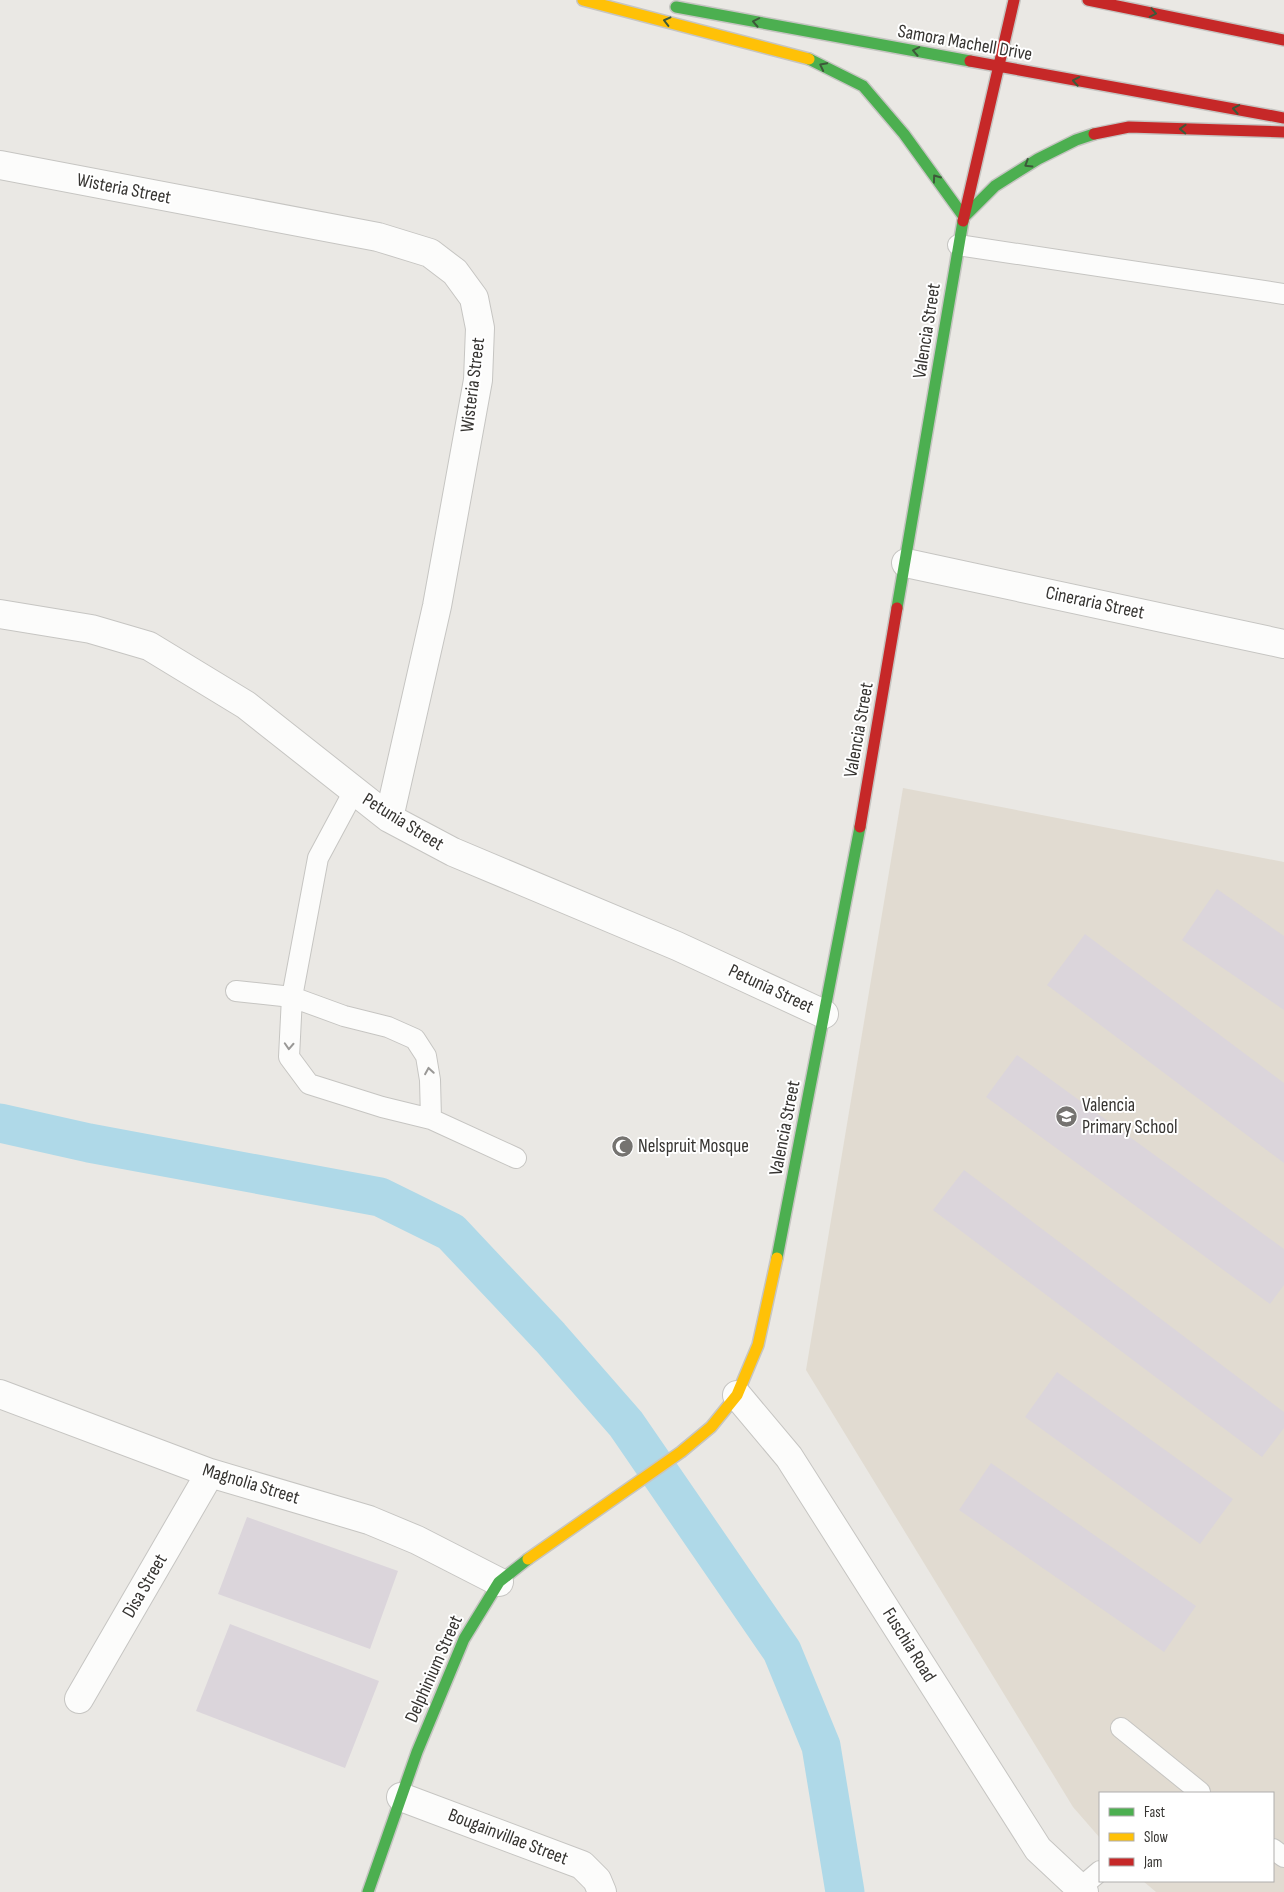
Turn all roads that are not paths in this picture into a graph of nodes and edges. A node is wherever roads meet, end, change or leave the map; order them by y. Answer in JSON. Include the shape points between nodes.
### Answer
{"nodes":[{"id":1,"x":583,"y":0,"type":"edge"},
{"id":2,"x":1014,"y":0,"type":"edge"},
{"id":3,"x":1088,"y":0,"type":"edge"},
{"id":4,"x":660,"y":4,"type":"dead end"},
{"id":5,"x":1284,"y":40,"type":"edge"},
{"id":6,"x":1000,"y":67,"type":"junction"},
{"id":7,"x":1284,"y":118,"type":"edge"},
{"id":8,"x":1284,"y":132,"type":"edge"},
{"id":9,"x":0,"y":165,"type":"edge"},
{"id":10,"x":964,"y":217,"type":"junction"},
{"id":11,"x":958,"y":245,"type":"junction"},
{"id":12,"x":1284,"y":294,"type":"edge"},
{"id":13,"x":906,"y":563,"type":"junction"},
{"id":14,"x":0,"y":614,"type":"edge"},
{"id":15,"x":1284,"y":644,"type":"edge"},
{"id":16,"x":354,"y":791,"type":"junction"},
{"id":17,"x":390,"y":818,"type":"junction"},
{"id":18,"x":236,"y":991,"type":"dead end"},
{"id":19,"x":292,"y":997,"type":"junction"},
{"id":20,"x":824,"y":1014,"type":"junction"},
{"id":21,"x":431,"y":1119,"type":"junction"},
{"id":22,"x":516,"y":1158,"type":"dead end"},
{"id":23,"x":0,"y":1394,"type":"edge"},
{"id":24,"x":737,"y":1395,"type":"junction"},
{"id":25,"x":210,"y":1473,"type":"junction"},
{"id":26,"x":499,"y":1582,"type":"junction"},
{"id":27,"x":79,"y":1699,"type":"dead end"},
{"id":28,"x":1121,"y":1728,"type":"dead end"},
{"id":29,"x":1199,"y":1792,"type":"edge"},
{"id":30,"x":401,"y":1797,"type":"junction"},
{"id":31,"x":1088,"y":1884,"type":"edge"},
{"id":32,"x":368,"y":1892,"type":"edge"},
{"id":33,"x":602,"y":1892,"type":"edge"}],
"edges":[{"from":10,"to":1,"type":"street","one_way":true,"via":[[904,134],[863,86],[807,58]]},
{"from":2,"to":6,"type":"street","name":"Valencia Street"},
{"from":3,"to":5,"type":"street","one_way":true},
{"from":6,"to":4,"type":"street","name":"Samora Machell Drive","one_way":true},
{"from":7,"to":6,"type":"street","name":"Samora Machell Drive","one_way":true},
{"from":6,"to":10,"type":"street","name":"Valencia Street"},
{"from":8,"to":10,"type":"street","one_way":true,"via":[[1129,127],[1095,134],[1038,158],[995,186]]},
{"from":9,"to":17,"type":"street","name":"Wisteria Street","via":[[378,237],[430,253],[455,272],[474,298],[480,328],[478,380],[436,606]]},
{"from":10,"to":11,"type":"street","name":"Valencia Street"},
{"from":11,"to":12,"type":"lane"},
{"from":11,"to":13,"type":"street","name":"Valencia Street"},
{"from":13,"to":15,"type":"street","name":"Cineraria Street"},
{"from":13,"to":20,"type":"street","name":"Valencia Street","via":[[854,866]]},
{"from":14,"to":16,"type":"street","name":"Petunia Street","via":[[91,629],[149,646],[246,705]]},
{"from":16,"to":17,"type":"street","name":"Petunia Street"},
{"from":16,"to":19,"type":"lane","via":[[318,858]]},
{"from":17,"to":20,"type":"street","name":"Petunia Street","via":[[453,852],[677,946]]},
{"from":18,"to":19,"type":"lane"},
{"from":21,"to":19,"type":"lane","one_way":true,"via":[[426,1056],[416,1039]]},
{"from":19,"to":21,"type":"lane","one_way":true,"via":[[288,1057],[309,1084]]},
{"from":20,"to":24,"type":"street","name":"Valencia Street","via":[[770,1294],[758,1345]]},
{"from":21,"to":22,"type":"lane"},
{"from":23,"to":25,"type":"street","name":"Magnolia Street"},
{"from":24,"to":26,"type":"street","name":"Delphinium Street","via":[[711,1427],[681,1452]]},
{"from":24,"to":31,"type":"street","name":"Fuschia Road","via":[[789,1457],[1038,1849]]},
{"from":25,"to":26,"type":"street","name":"Magnolia Street","via":[[369,1520],[417,1540]]},
{"from":25,"to":27,"type":"street","name":"Disa Street"},
{"from":26,"to":30,"type":"street","name":"Delphinium Street","via":[[464,1638]]},
{"from":28,"to":29,"type":"lane"},
{"from":30,"to":32,"type":"street","name":"Delphinium Street"},
{"from":30,"to":33,"type":"street","name":"Bougainvillae Street","via":[[582,1865],[598,1880]]}]}
